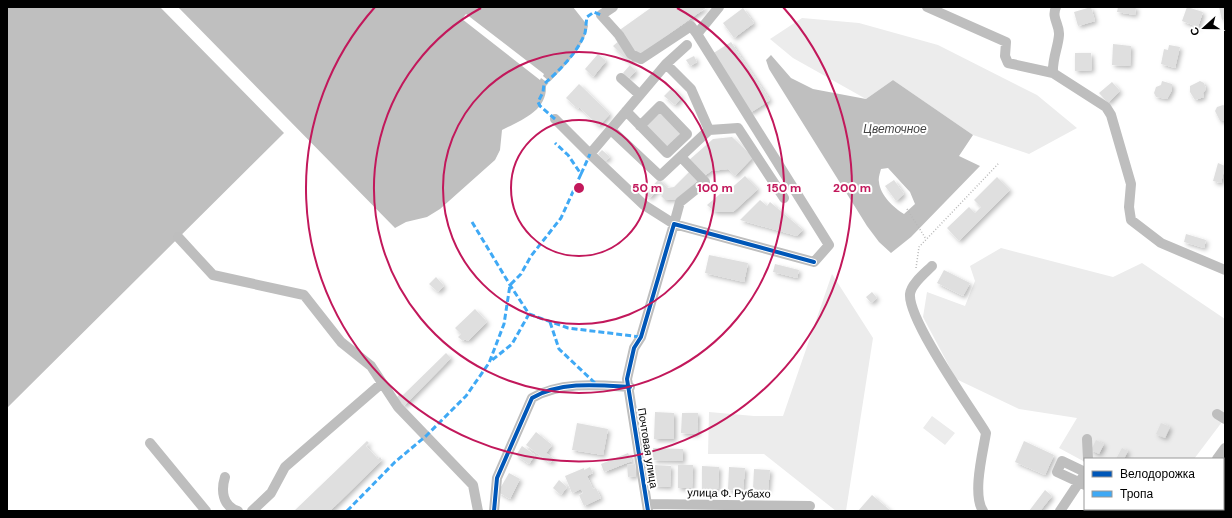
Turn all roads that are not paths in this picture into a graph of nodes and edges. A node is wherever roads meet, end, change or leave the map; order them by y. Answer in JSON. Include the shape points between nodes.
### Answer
{"nodes":[{"id":1,"x":613,"y":7,"type":"edge"},
{"id":2,"x":719,"y":7,"type":"edge"},
{"id":3,"x":927,"y":7,"type":"edge"},
{"id":4,"x":1056,"y":7,"type":"edge"},
{"id":5,"x":697,"y":34,"type":"junction"},
{"id":6,"x":687,"y":44,"type":"dead end"},
{"id":7,"x":666,"y":64,"type":"junction"},
{"id":8,"x":1053,"y":73,"type":"junction"},
{"id":9,"x":621,"y":78,"type":"dead end"},
{"id":10,"x":640,"y":95,"type":"junction"},
{"id":11,"x":626,"y":111,"type":"junction"},
{"id":12,"x":555,"y":119,"type":"dead end"},
{"id":13,"x":640,"y":126,"type":"junction"},
{"id":14,"x":611,"y":130,"type":"junction"},
{"id":15,"x":709,"y":130,"type":"junction"},
{"id":16,"x":590,"y":154,"type":"junction"},
{"id":17,"x":681,"y":157,"type":"junction"},
{"id":18,"x":784,"y":198,"type":"dead end"},
{"id":19,"x":674,"y":224,"type":"junction"},
{"id":20,"x":178,"y":237,"type":"dead end"},
{"id":21,"x":932,"y":266,"type":"dead end"},
{"id":22,"x":1225,"y":270,"type":"edge"},
{"id":23,"x":382,"y":383,"type":"junction"},
{"id":24,"x":630,"y":387,"type":"junction"},
{"id":25,"x":1087,"y":439,"type":"dead end"},
{"id":26,"x":150,"y":443,"type":"dead end"},
{"id":27,"x":1225,"y":448,"type":"edge"},
{"id":28,"x":1088,"y":458,"type":"edge"},
{"id":29,"x":1218,"y":458,"type":"edge"},
{"id":30,"x":1084,"y":472,"type":"edge"},
{"id":31,"x":224,"y":477,"type":"dead end"},
{"id":32,"x":1082,"y":484,"type":"edge"},
{"id":33,"x":810,"y":506,"type":"dead end"},
{"id":34,"x":648,"y":508,"type":"edge"},
{"id":35,"x":478,"y":510,"type":"edge"},
{"id":36,"x":206,"y":511,"type":"edge"},
{"id":37,"x":238,"y":511,"type":"edge"},
{"id":38,"x":252,"y":511,"type":"edge"},
{"id":39,"x":494,"y":511,"type":"edge"},
{"id":40,"x":983,"y":511,"type":"edge"},
{"id":41,"x":1060,"y":511,"type":"edge"}],
"edges":[{"from":1,"to":5,"type":"street","via":[[601,15],[619,35],[631,54],[641,59],[690,26]]},
{"from":2,"to":5,"type":"street"},
{"from":3,"to":8,"type":"street","via":[[1006,42],[1005,56],[1008,63]]},
{"from":4,"to":8,"type":"street","via":[[1054,20],[1059,33],[1052,64]]},
{"from":5,"to":19,"type":"street","via":[[829,245],[814,262]]},
{"from":6,"to":7,"type":"street"},
{"from":7,"to":10,"type":"street"},
{"from":7,"to":15,"type":"street","via":[[691,89]]},
{"from":8,"to":22,"type":"street","via":[[1106,107],[1111,115],[1131,184],[1131,220],[1161,243]]},
{"from":9,"to":10,"type":"street"},
{"from":10,"to":11,"type":"street"},
{"from":11,"to":13,"type":"street"},
{"from":11,"to":14,"type":"street"},
{"from":12,"to":16,"type":"street"},
{"from":13,"to":13,"type":"street","via":[[667,153],[687,134],[660,106]]},
{"from":14,"to":16,"type":"street"},
{"from":14,"to":17,"type":"street","via":[[660,176]]},
{"from":15,"to":17,"type":"street"},
{"from":15,"to":18,"type":"street","via":[[738,128]]},
{"from":16,"to":19,"type":"street","via":[[644,205]]},
{"from":17,"to":19,"type":"street","name":"Почтовая улица","via":[[704,182],[680,202]]},
{"from":19,"to":24,"type":"street","name":"Почтовая улица","via":[[641,337],[634,348],[627,379]]},
{"from":20,"to":23,"type":"street","via":[[213,275],[304,295],[341,342],[371,366]]},
{"from":21,"to":40,"type":"street","via":[[915,284],[910,294],[913,309],[923,332],[986,433],[979,478],[979,506]]},
{"from":23,"to":35,"type":"street","via":[[398,407],[474,485]]},
{"from":23,"to":38,"type":"street","via":[[285,467],[271,493]]},
{"from":24,"to":34,"type":"street","name":"Почтовая улица"},
{"from":24,"to":39,"type":"street","via":[[568,387],[544,391],[532,398],[497,478]]},
{"from":25,"to":28,"type":"street"},
{"from":26,"to":36,"type":"street"},
{"from":27,"to":29,"type":"street"},
{"from":30,"to":32,"type":"street","via":[[1062,461],[1057,472]]},
{"from":31,"to":37,"type":"street","via":[[221,489],[224,498],[232,509]]},
{"from":32,"to":41,"type":"street"},
{"from":33,"to":34,"type":"street","name":"улица Ф. Рубахо"}]}
